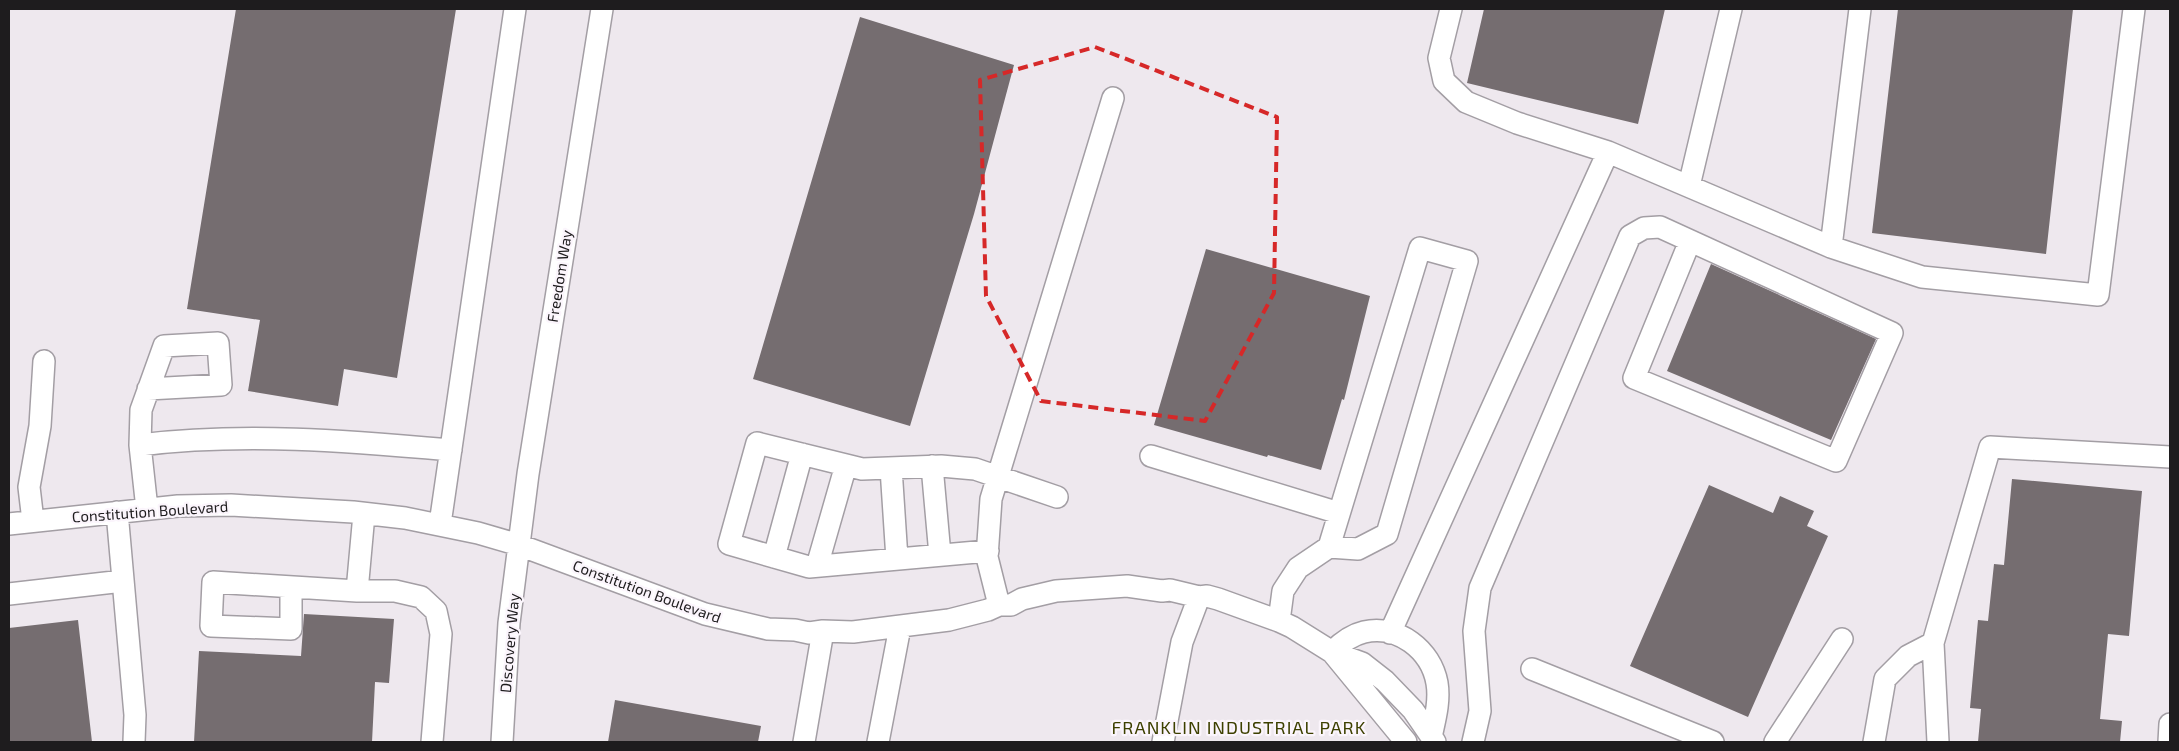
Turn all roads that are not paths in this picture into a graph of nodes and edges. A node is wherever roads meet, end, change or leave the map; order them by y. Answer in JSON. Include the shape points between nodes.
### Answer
{"nodes":[{"id":1,"x":515,"y":9,"type":"edge"},
{"id":2,"x":602,"y":9,"type":"edge"},
{"id":3,"x":1451,"y":9,"type":"edge"},
{"id":4,"x":1731,"y":9,"type":"edge"},
{"id":5,"x":1860,"y":9,"type":"edge"},
{"id":6,"x":2134,"y":9,"type":"edge"},
{"id":7,"x":1113,"y":98,"type":"dead end"},
{"id":8,"x":1608,"y":152,"type":"junction"},
{"id":9,"x":1689,"y":186,"type":"junction"},
{"id":10,"x":1690,"y":241,"type":"junction"},
{"id":11,"x":1831,"y":247,"type":"junction"},
{"id":12,"x":44,"y":360,"type":"dead end"},
{"id":13,"x":148,"y":389,"type":"dead end"},
{"id":14,"x":140,"y":445,"type":"junction"},
{"id":15,"x":451,"y":450,"type":"junction"},
{"id":16,"x":802,"y":454,"type":"junction"},
{"id":17,"x":1151,"y":456,"type":"dead end"},
{"id":18,"x":2170,"y":457,"type":"edge"},
{"id":19,"x":846,"y":465,"type":"junction"},
{"id":20,"x":932,"y":466,"type":"junction"},
{"id":21,"x":891,"y":468,"type":"junction"},
{"id":22,"x":998,"y":476,"type":"junction"},
{"id":23,"x":1057,"y":496,"type":"dead end"},
{"id":24,"x":147,"y":509,"type":"junction"},
{"id":25,"x":117,"y":512,"type":"junction"},
{"id":26,"x":1340,"y":513,"type":"junction"},
{"id":27,"x":364,"y":514,"type":"junction"},
{"id":28,"x":33,"y":521,"type":"junction"},
{"id":29,"x":9,"y":524,"type":"edge"},
{"id":30,"x":440,"y":524,"type":"junction"},
{"id":31,"x":519,"y":545,"type":"junction"},
{"id":32,"x":1329,"y":548,"type":"junction"},
{"id":33,"x":988,"y":551,"type":"junction"},
{"id":34,"x":940,"y":555,"type":"junction"},
{"id":35,"x":774,"y":556,"type":"junction"},
{"id":36,"x":898,"y":559,"type":"junction"},
{"id":37,"x":817,"y":566,"type":"junction"},
{"id":38,"x":123,"y":581,"type":"junction"},
{"id":39,"x":291,"y":587,"type":"dead end"},
{"id":40,"x":357,"y":591,"type":"junction"},
{"id":41,"x":9,"y":594,"type":"edge"},
{"id":42,"x":1198,"y":597,"type":"junction"},
{"id":43,"x":999,"y":605,"type":"junction"},
{"id":44,"x":1279,"y":621,"type":"junction"},
{"id":45,"x":900,"y":627,"type":"junction"},
{"id":46,"x":823,"y":631,"type":"junction"},
{"id":47,"x":1390,"y":633,"type":"junction"},
{"id":48,"x":1842,"y":639,"type":"dead end"},
{"id":49,"x":1933,"y":643,"type":"junction"},
{"id":50,"x":1332,"y":652,"type":"junction"},
{"id":51,"x":1532,"y":669,"type":"dead end"},
{"id":52,"x":2170,"y":724,"type":"edge"},
{"id":53,"x":1433,"y":739,"type":"edge"},
{"id":54,"x":134,"y":742,"type":"edge"},
{"id":55,"x":432,"y":742,"type":"edge"},
{"id":56,"x":502,"y":742,"type":"edge"},
{"id":57,"x":804,"y":742,"type":"edge"},
{"id":58,"x":878,"y":742,"type":"edge"},
{"id":59,"x":1164,"y":742,"type":"edge"},
{"id":60,"x":1406,"y":742,"type":"edge"},
{"id":61,"x":1473,"y":742,"type":"edge"},
{"id":62,"x":1713,"y":742,"type":"edge"},
{"id":63,"x":1775,"y":742,"type":"edge"},
{"id":64,"x":1874,"y":742,"type":"edge"},
{"id":65,"x":1938,"y":742,"type":"edge"},
{"id":66,"x":2169,"y":742,"type":"edge"}],
"edges":[{"from":1,"to":15,"type":"street"},
{"from":2,"to":31,"type":"street","name":"Freedom Way"},
{"from":3,"to":8,"type":"street","via":[[1439,58],[1444,81],[1466,102],[1517,123]]},
{"from":4,"to":9,"type":"street"},
{"from":5,"to":11,"type":"street"},
{"from":6,"to":11,"type":"street","via":[[2098,295],[1922,277]]},
{"from":7,"to":22,"type":"street"},
{"from":8,"to":9,"type":"street"},
{"from":8,"to":47,"type":"street"},
{"from":9,"to":11,"type":"street"},
{"from":10,"to":10,"type":"street","via":[[1892,333],[1836,462],[1634,378]]},
{"from":10,"to":61,"type":"street","via":[[1660,227],[1644,228],[1630,236],[1480,588],[1474,631],[1480,711]]},
{"from":12,"to":28,"type":"street","via":[[40,426],[29,487]]},
{"from":13,"to":14,"type":"street","via":[[141,410]]},
{"from":14,"to":15,"type":"street","via":[[186,439],[344,441]]},
{"from":14,"to":24,"type":"street"},
{"from":15,"to":30,"type":"street"},
{"from":16,"to":19,"type":"street"},
{"from":16,"to":35,"type":"street"},
{"from":16,"to":35,"type":"street","via":[[757,443],[729,544]]},
{"from":17,"to":26,"type":"street"},
{"from":18,"to":49,"type":"street","via":[[1990,448]]},
{"from":19,"to":21,"type":"street"},
{"from":19,"to":37,"type":"street"},
{"from":20,"to":21,"type":"street"},
{"from":20,"to":22,"type":"street","via":[[975,469]]},
{"from":20,"to":34,"type":"street"},
{"from":21,"to":36,"type":"street"},
{"from":22,"to":23,"type":"street"},
{"from":22,"to":33,"type":"street","via":[[991,499]]},
{"from":24,"to":25,"type":"street","name":"Constitution Boulevard"},
{"from":24,"to":27,"type":"street","name":"Constitution Boulevard","via":[[231,505]]},
{"from":25,"to":28,"type":"street","name":"Constitution Boulevard"},
{"from":25,"to":38,"type":"street"},
{"from":26,"to":32,"type":"street"},
{"from":26,"to":32,"type":"street","via":[[1420,248],[1467,261],[1387,534],[1358,549]]},
{"from":27,"to":30,"type":"street","name":"Constitution Boulevard"},
{"from":27,"to":40,"type":"street"},
{"from":28,"to":29,"type":"street","name":"Constitution Boulevard"},
{"from":30,"to":31,"type":"street","name":"Constitution Boulevard"},
{"from":31,"to":46,"type":"street","name":"Constitution Boulevard","via":[[705,614],[768,629],[809,633]]},
{"from":31,"to":56,"type":"street","name":"Discovery Way","via":[[509,623]]},
{"from":32,"to":44,"type":"street","via":[[1298,568],[1283,591]]},
{"from":33,"to":34,"type":"street"},
{"from":33,"to":43,"type":"street"},
{"from":34,"to":36,"type":"street"},
{"from":35,"to":37,"type":"street","via":[[809,567]]},
{"from":36,"to":37,"type":"street"},
{"from":38,"to":41,"type":"street"},
{"from":38,"to":54,"type":"street","via":[[135,715]]},
{"from":39,"to":40,"type":"street"},
{"from":40,"to":55,"type":"street","via":[[395,591],[421,597],[436,611],[441,634]]},
{"from":42,"to":43,"type":"street","name":"Constitution Boulevard","via":[[1170,590],[1127,586],[1056,591],[1011,605]]},
{"from":42,"to":44,"type":"street","name":"Constitution Boulevard","via":[[1218,599]]},
{"from":42,"to":59,"type":"street","via":[[1182,642]]},
{"from":43,"to":45,"type":"street","name":"Constitution Boulevard","via":[[950,620]]},
{"from":44,"to":50,"type":"street","name":"Constitution Boulevard"},
{"from":45,"to":46,"type":"street","name":"Constitution Boulevard","via":[[853,632]]},
{"from":45,"to":58,"type":"street"},
{"from":46,"to":57,"type":"street"},
{"from":47,"to":50,"type":"street","name":"Constitution Boulevard","via":[[1377,630],[1362,632]]},
{"from":47,"to":53,"type":"street","name":"Constitution Boulevard","via":[[1416,644],[1434,670],[1438,693]]},
{"from":48,"to":63,"type":"street"},
{"from":49,"to":64,"type":"street","via":[[1908,656],[1885,678]]},
{"from":49,"to":65,"type":"street"},
{"from":50,"to":53,"type":"street","name":"Constitution Boulevard","via":[[1362,663],[1385,681],[1413,710]]},
{"from":50,"to":60,"type":"street","name":"Constitution Boulevard"},
{"from":51,"to":62,"type":"street"},
{"from":52,"to":66,"type":"street"}]}
